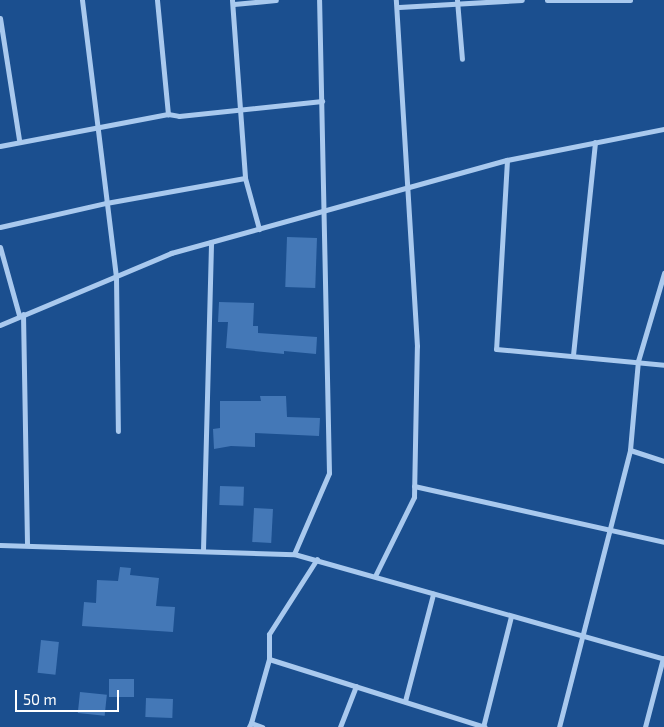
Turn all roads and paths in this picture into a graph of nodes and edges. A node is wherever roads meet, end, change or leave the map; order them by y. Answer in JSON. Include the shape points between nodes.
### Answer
{"nodes":[{"id":1,"x":82,"y":0,"type":"edge"},
{"id":2,"x":157,"y":0,"type":"edge"},
{"id":3,"x":276,"y":0,"type":"edge"},
{"id":4,"x":319,"y":0,"type":"edge"},
{"id":5,"x":396,"y":0,"type":"edge"},
{"id":6,"x":522,"y":0,"type":"edge"},
{"id":7,"x":547,"y":0,"type":"edge"},
{"id":8,"x":620,"y":0,"type":"edge"},
{"id":9,"x":630,"y":0,"type":"edge"},
{"id":10,"x":233,"y":2,"type":"edge"},
{"id":11,"x":457,"y":2,"type":"edge"},
{"id":12,"x":399,"y":7,"type":"junction"},
{"id":13,"x":0,"y":18,"type":"edge"},
{"id":14,"x":462,"y":59,"type":"dead end"},
{"id":15,"x":2,"y":61,"type":"edge"},
{"id":16,"x":322,"y":101,"type":"junction"},
{"id":17,"x":241,"y":110,"type":"junction"},
{"id":18,"x":168,"y":114,"type":"junction"},
{"id":19,"x":96,"y":129,"type":"junction"},
{"id":20,"x":664,"y":129,"type":"edge"},
{"id":21,"x":19,"y":140,"type":"junction"},
{"id":22,"x":595,"y":142,"type":"junction"},
{"id":23,"x":0,"y":146,"type":"edge"},
{"id":24,"x":507,"y":160,"type":"junction"},
{"id":25,"x":245,"y":178,"type":"junction"},
{"id":26,"x":408,"y":187,"type":"junction"},
{"id":27,"x":106,"y":203,"type":"junction"},
{"id":28,"x":325,"y":210,"type":"junction"},
{"id":29,"x":0,"y":227,"type":"edge"},
{"id":30,"x":259,"y":229,"type":"junction"},
{"id":31,"x":212,"y":242,"type":"junction"},
{"id":32,"x":0,"y":247,"type":"edge"},
{"id":33,"x":664,"y":273,"type":"edge"},
{"id":34,"x":116,"y":276,"type":"junction"},
{"id":35,"x":21,"y":314,"type":"junction"},
{"id":36,"x":0,"y":325,"type":"edge"},
{"id":37,"x":573,"y":355,"type":"junction"},
{"id":38,"x":638,"y":361,"type":"junction"},
{"id":39,"x":664,"y":365,"type":"edge"},
{"id":40,"x":118,"y":431,"type":"dead end"},
{"id":41,"x":630,"y":450,"type":"junction"},
{"id":42,"x":664,"y":461,"type":"edge"},
{"id":43,"x":414,"y":486,"type":"junction"},
{"id":44,"x":610,"y":530,"type":"junction"},
{"id":45,"x":664,"y":542,"type":"edge"},
{"id":46,"x":0,"y":545,"type":"edge"},
{"id":47,"x":27,"y":546,"type":"junction"},
{"id":48,"x":203,"y":550,"type":"junction"},
{"id":49,"x":294,"y":554,"type":"junction"},
{"id":50,"x":317,"y":559,"type":"junction"},
{"id":51,"x":374,"y":576,"type":"junction"},
{"id":52,"x":433,"y":594,"type":"junction"},
{"id":53,"x":511,"y":616,"type":"junction"},
{"id":54,"x":584,"y":636,"type":"junction"},
{"id":55,"x":664,"y":658,"type":"edge"},
{"id":56,"x":269,"y":659,"type":"junction"},
{"id":57,"x":356,"y":686,"type":"junction"},
{"id":58,"x":404,"y":701,"type":"junction"},
{"id":59,"x":250,"y":725,"type":"edge"},
{"id":60,"x":262,"y":727,"type":"edge"},
{"id":61,"x":340,"y":727,"type":"edge"},
{"id":62,"x":484,"y":727,"type":"edge"},
{"id":63,"x":559,"y":727,"type":"edge"},
{"id":64,"x":644,"y":727,"type":"edge"}],
"edges":[{"from":1,"to":19,"type":"street"},
{"from":2,"to":18,"type":"street"},
{"from":3,"to":10,"type":"street"},
{"from":4,"to":16,"type":"street"},
{"from":5,"to":12,"type":"street"},
{"from":6,"to":11,"type":"street"},
{"from":7,"to":8,"type":"street"},
{"from":8,"to":9,"type":"street"},
{"from":10,"to":17,"type":"street"},
{"from":11,"to":12,"type":"street"},
{"from":11,"to":14,"type":"street"},
{"from":12,"to":26,"type":"street"},
{"from":13,"to":15,"type":"street"},
{"from":15,"to":21,"type":"street"},
{"from":16,"to":17,"type":"street"},
{"from":16,"to":28,"type":"street"},
{"from":17,"to":18,"type":"street"},
{"from":17,"to":25,"type":"street"},
{"from":18,"to":19,"type":"street"},
{"from":19,"to":21,"type":"street","via":[[32,141]]},
{"from":19,"to":27,"type":"street"},
{"from":20,"to":22,"type":"street"},
{"from":21,"to":23,"type":"street"},
{"from":22,"to":24,"type":"street"},
{"from":22,"to":37,"type":"street"},
{"from":24,"to":26,"type":"street"},
{"from":24,"to":37,"type":"street","via":[[496,349]]},
{"from":25,"to":27,"type":"street"},
{"from":25,"to":30,"type":"street"},
{"from":26,"to":28,"type":"street"},
{"from":26,"to":43,"type":"street","via":[[417,346]]},
{"from":27,"to":29,"type":"street"},
{"from":27,"to":34,"type":"street"},
{"from":28,"to":30,"type":"street"},
{"from":28,"to":49,"type":"street","via":[[329,474]]},
{"from":30,"to":31,"type":"street"},
{"from":31,"to":34,"type":"street","via":[[171,253]]},
{"from":31,"to":48,"type":"street"},
{"from":32,"to":35,"type":"street"},
{"from":33,"to":38,"type":"street"},
{"from":34,"to":35,"type":"street"},
{"from":34,"to":40,"type":"street"},
{"from":35,"to":36,"type":"street"},
{"from":35,"to":47,"type":"street"},
{"from":37,"to":38,"type":"street"},
{"from":38,"to":39,"type":"street"},
{"from":38,"to":41,"type":"street"},
{"from":41,"to":42,"type":"street"},
{"from":41,"to":44,"type":"street"},
{"from":43,"to":44,"type":"street"},
{"from":43,"to":51,"type":"street","via":[[414,497]]},
{"from":44,"to":45,"type":"street"},
{"from":44,"to":54,"type":"street"},
{"from":46,"to":47,"type":"street"},
{"from":47,"to":48,"type":"street"},
{"from":48,"to":49,"type":"street"},
{"from":49,"to":50,"type":"street"},
{"from":50,"to":51,"type":"street"},
{"from":50,"to":56,"type":"street","via":[[269,634]]},
{"from":51,"to":52,"type":"street"},
{"from":52,"to":53,"type":"street"},
{"from":52,"to":58,"type":"street"},
{"from":53,"to":54,"type":"street"},
{"from":53,"to":62,"type":"street"},
{"from":54,"to":55,"type":"street"},
{"from":54,"to":63,"type":"street"},
{"from":55,"to":64,"type":"street"},
{"from":56,"to":57,"type":"street"},
{"from":56,"to":59,"type":"street"},
{"from":57,"to":58,"type":"street"},
{"from":57,"to":61,"type":"street"},
{"from":58,"to":62,"type":"street"},
{"from":59,"to":60,"type":"street"}]}
